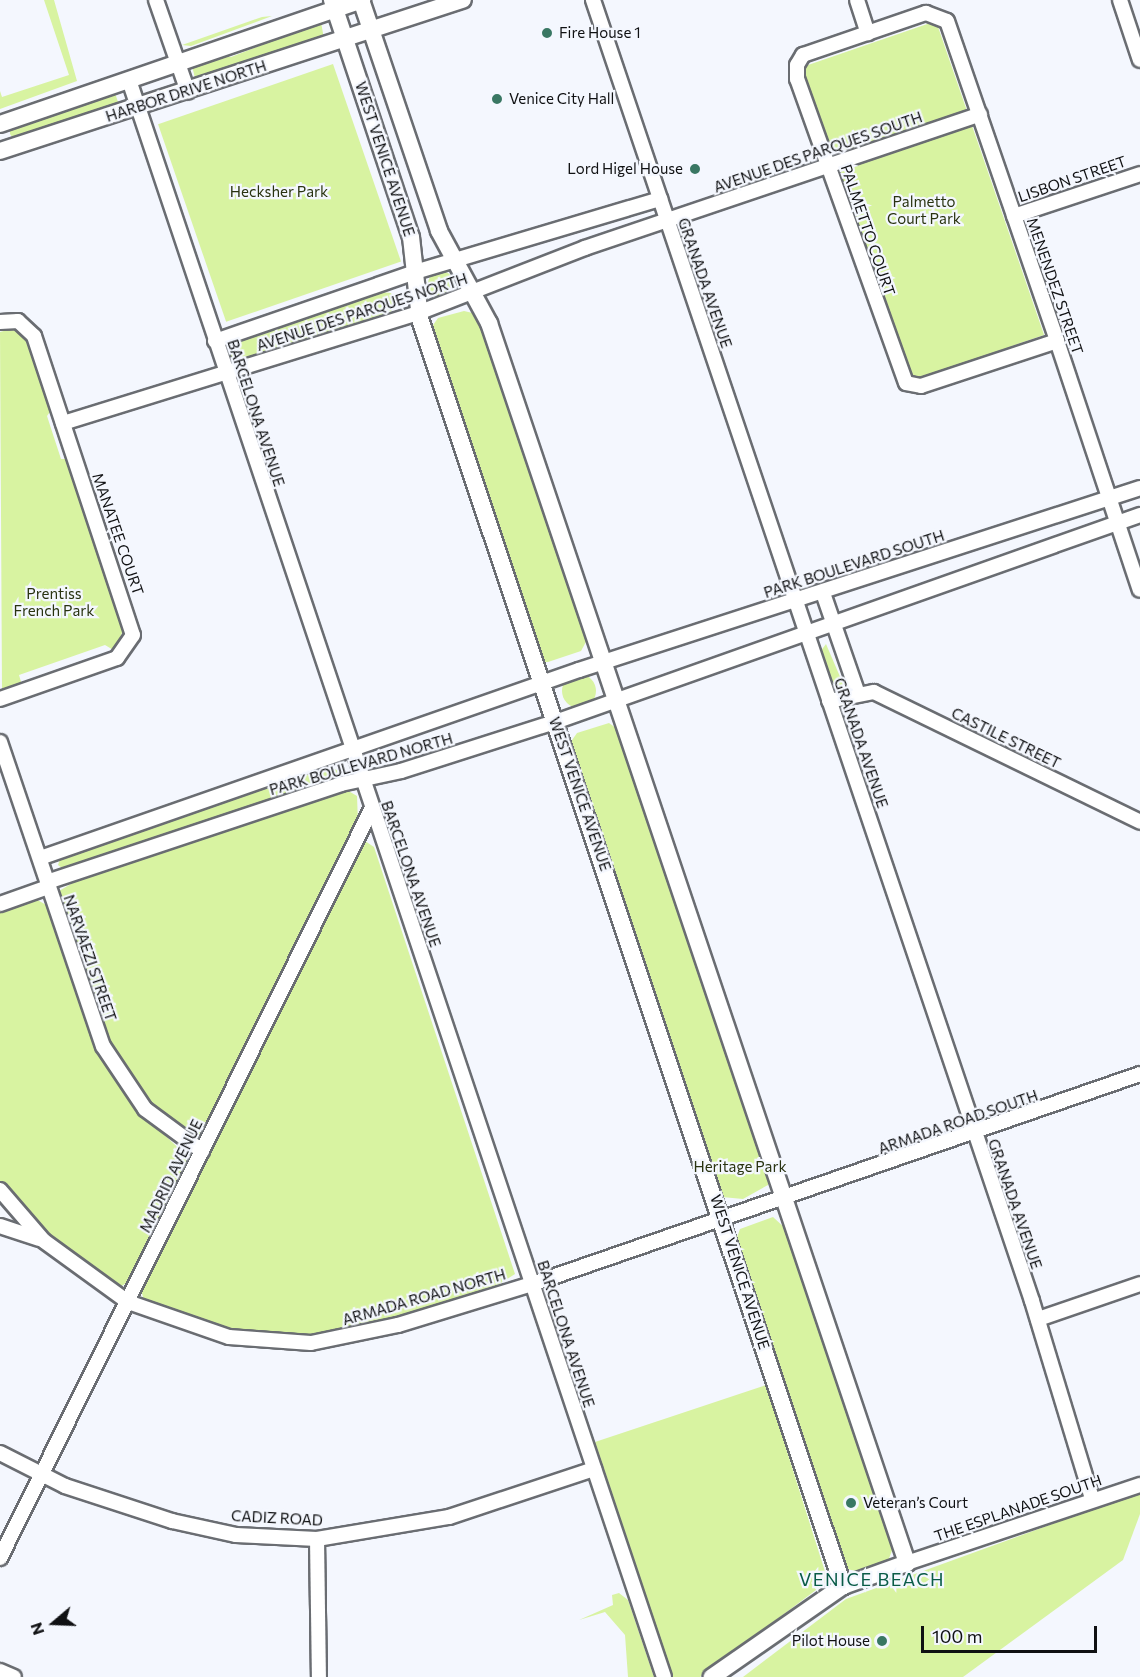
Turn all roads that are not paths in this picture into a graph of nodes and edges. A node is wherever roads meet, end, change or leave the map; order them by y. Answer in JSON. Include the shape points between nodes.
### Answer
{"nodes":[{"id":1,"x":156,"y":0,"type":"edge"},
{"id":2,"x":362,"y":0,"type":"edge"},
{"id":3,"x":462,"y":0,"type":"edge"},
{"id":4,"x":593,"y":0,"type":"edge"},
{"id":5,"x":857,"y":0,"type":"edge"},
{"id":6,"x":1120,"y":0,"type":"edge"},
{"id":7,"x":334,"y":4,"type":"edge"},
{"id":8,"x":921,"y":15,"type":"joint"},
{"id":9,"x":372,"y":30,"type":"junction"},
{"id":10,"x":868,"y":33,"type":"junction"},
{"id":11,"x":346,"y":38,"type":"junction"},
{"id":12,"x":1140,"y":60,"type":"edge"},
{"id":13,"x":177,"y":61,"type":"junction"},
{"id":14,"x":129,"y":80,"type":"junction"},
{"id":15,"x":188,"y":92,"type":"junction"},
{"id":16,"x":137,"y":107,"type":"junction"},
{"id":17,"x":980,"y":114,"type":"junction"},
{"id":18,"x":0,"y":124,"type":"edge"},
{"id":19,"x":0,"y":150,"type":"edge"},
{"id":20,"x":829,"y":165,"type":"junction"},
{"id":21,"x":1140,"y":174,"type":"edge"},
{"id":22,"x":660,"y":199,"type":"junction"},
{"id":23,"x":1014,"y":216,"type":"junction"},
{"id":24,"x":666,"y":220,"type":"junction"},
{"id":25,"x":456,"y":259,"type":"junction"},
{"id":26,"x":415,"y":272,"type":"junction"},
{"id":27,"x":476,"y":294,"type":"junction"},
{"id":28,"x":418,"y":313,"type":"junction"},
{"id":29,"x":0,"y":322,"type":"edge"},
{"id":30,"x":215,"y":341,"type":"junction"},
{"id":31,"x":1056,"y":341,"type":"junction"},
{"id":32,"x":225,"y":374,"type":"junction"},
{"id":33,"x":63,"y":423,"type":"junction"},
{"id":34,"x":1140,"y":488,"type":"edge"},
{"id":35,"x":1109,"y":499,"type":"junction"},
{"id":36,"x":1140,"y":515,"type":"edge"},
{"id":37,"x":1117,"y":523,"type":"junction"},
{"id":38,"x":1140,"y":590,"type":"edge"},
{"id":39,"x":823,"y":593,"type":"junction"},
{"id":40,"x":795,"y":600,"type":"junction"},
{"id":41,"x":832,"y":621,"type":"junction"},
{"id":42,"x":806,"y":634,"type":"junction"},
{"id":43,"x":603,"y":662,"type":"junction"},
{"id":44,"x":579,"y":670,"type":"joint"},
{"id":45,"x":543,"y":683,"type":"junction"},
{"id":46,"x":857,"y":691,"type":"junction"},
{"id":47,"x":0,"y":699,"type":"edge"},
{"id":48,"x":616,"y":701,"type":"junction"},
{"id":49,"x":829,"y":701,"type":"junction"},
{"id":50,"x":555,"y":722,"type":"junction"},
{"id":51,"x":0,"y":742,"type":"edge"},
{"id":52,"x":352,"y":749,"type":"junction"},
{"id":53,"x":363,"y":780,"type":"junction"},
{"id":54,"x":372,"y":808,"type":"junction"},
{"id":55,"x":1140,"y":822,"type":"edge"},
{"id":56,"x":39,"y":858,"type":"junction"},
{"id":57,"x":48,"y":884,"type":"junction"},
{"id":58,"x":0,"y":904,"type":"edge"},
{"id":59,"x":1140,"y":1074,"type":"edge"},
{"id":60,"x":974,"y":1134,"type":"junction"},
{"id":61,"x":202,"y":1151,"type":"junction"},
{"id":62,"x":0,"y":1190,"type":"edge"},
{"id":63,"x":784,"y":1197,"type":"junction"},
{"id":64,"x":722,"y":1218,"type":"junction"},
{"id":65,"x":0,"y":1226,"type":"edge"},
{"id":66,"x":44,"y":1241,"type":"junction"},
{"id":67,"x":532,"y":1284,"type":"junction"},
{"id":68,"x":1140,"y":1284,"type":"edge"},
{"id":69,"x":128,"y":1302,"type":"junction"},
{"id":70,"x":1038,"y":1319,"type":"junction"},
{"id":71,"x":0,"y":1453,"type":"edge"},
{"id":72,"x":594,"y":1469,"type":"junction"},
{"id":73,"x":41,"y":1475,"type":"junction"},
{"id":74,"x":1140,"y":1485,"type":"edge"},
{"id":75,"x":1092,"y":1498,"type":"junction"},
{"id":76,"x":317,"y":1539,"type":"junction"},
{"id":77,"x":0,"y":1558,"type":"edge"},
{"id":78,"x":907,"y":1563,"type":"junction"},
{"id":79,"x":843,"y":1586,"type":"junction"},
{"id":80,"x":319,"y":1677,"type":"edge"},
{"id":81,"x":664,"y":1677,"type":"edge"},
{"id":82,"x":712,"y":1677,"type":"edge"}],
"edges":[{"from":1,"to":13,"type":"street"},
{"from":2,"to":7,"type":"street","name":"HARBOR DRIVE NORTH"},
{"from":2,"to":9,"type":"street","name":"WEST VENICE AVENUE"},
{"from":3,"to":9,"type":"street","name":"HARBOR DRIVE NORTH"},
{"from":4,"to":22,"type":"street","name":"GRANADA AVENUE"},
{"from":5,"to":10,"type":"street"},
{"from":6,"to":12,"type":"street"},
{"from":7,"to":11,"type":"street","name":"WEST VENICE AVENUE"},
{"from":7,"to":13,"type":"street","name":"HARBOR DRIVE NORTH"},
{"from":8,"to":10,"type":"street","name":"PALMETTO COURT"},
{"from":8,"to":17,"type":"street","name":"MENENDEZ STREET","via":[[934,13],[947,21]]},
{"from":9,"to":11,"type":"street","name":"HARBOR DRIVE NORTH"},
{"from":9,"to":25,"type":"street","name":"WEST VENICE AVENUE","via":[[439,231]]},
{"from":10,"to":20,"type":"street","name":"PALMETTO COURT","via":[[803,55],[796,65]]},
{"from":11,"to":15,"type":"street","name":"HARBOR DRIVE NORTH"},
{"from":11,"to":26,"type":"street","name":"WEST VENICE AVENUE","via":[[409,228]]},
{"from":13,"to":14,"type":"street","name":"HARBOR DRIVE NORTH"},
{"from":13,"to":15,"type":"street"},
{"from":14,"to":16,"type":"street","name":"BARCELONA AVENUE"},
{"from":14,"to":18,"type":"street","name":"HARBOR DRIVE NORTH"},
{"from":15,"to":16,"type":"street","name":"HARBOR DRIVE NORTH"},
{"from":16,"to":19,"type":"street","name":"HARBOR DRIVE NORTH"},
{"from":16,"to":30,"type":"street","name":"BARCELONA AVENUE"},
{"from":17,"to":20,"type":"street","name":"AVENUE DES PARQUES SOUTH"},
{"from":17,"to":23,"type":"street","name":"MENENDEZ STREET"},
{"from":20,"to":24,"type":"street","name":"AVENUE DES PARQUES SOUTH"},
{"from":20,"to":31,"type":"street","name":"PALMETTO COURT","via":[[906,383],[921,386]]},
{"from":21,"to":23,"type":"street","name":"LISBON STREET"},
{"from":22,"to":24,"type":"street","name":"GRANADA AVENUE"},
{"from":22,"to":25,"type":"street","name":"AVENUE DES PARQUES NORTH"},
{"from":23,"to":31,"type":"street","name":"MENENDEZ STREET"},
{"from":24,"to":27,"type":"street","name":"AVENUE DES PARQUES NORTH","via":[[492,282]]},
{"from":24,"to":40,"type":"street","name":"GRANADA AVENUE"},
{"from":25,"to":26,"type":"street","name":"AVENUE DES PARQUES NORTH"},
{"from":25,"to":27,"type":"street","name":"WEST VENICE AVENUE"},
{"from":26,"to":28,"type":"street","name":"WEST VENICE AVENUE"},
{"from":26,"to":30,"type":"street","name":"AVENUE DES PARQUES NORTH"},
{"from":27,"to":28,"type":"street","name":"AVENUE DES PARQUES NORTH"},
{"from":27,"to":43,"type":"street","name":"WEST VENICE AVENUE"},
{"from":28,"to":32,"type":"street","name":"AVENUE DES PARQUES NORTH"},
{"from":28,"to":45,"type":"street","name":"WEST VENICE AVENUE"},
{"from":29,"to":33,"type":"street","name":"MANATEE COURT","via":[[14,320],[31,330]]},
{"from":30,"to":32,"type":"street","name":"BARCELONA AVENUE"},
{"from":31,"to":35,"type":"street","name":"MENENDEZ STREET"},
{"from":32,"to":33,"type":"street","name":"AVENUE DES PARQUES NORTH"},
{"from":32,"to":52,"type":"street","name":"BARCELONA AVENUE"},
{"from":33,"to":47,"type":"street","name":"MANATEE COURT","via":[[132,626],[132,641],[117,658]]},
{"from":34,"to":35,"type":"street","name":"PARK BOULEVARD SOUTH"},
{"from":35,"to":37,"type":"street","name":"MENENDEZ STREET"},
{"from":35,"to":39,"type":"street","name":"PARK BOULEVARD SOUTH"},
{"from":36,"to":37,"type":"street"},
{"from":37,"to":38,"type":"street","name":"MENENDEZ STREET"},
{"from":37,"to":41,"type":"street"},
{"from":39,"to":40,"type":"street","name":"PARK BOULEVARD SOUTH"},
{"from":39,"to":41,"type":"street"},
{"from":40,"to":42,"type":"street","name":"GRANADA AVENUE"},
{"from":40,"to":43,"type":"street","name":"PARK BOULEVARD SOUTH"},
{"from":41,"to":42,"type":"street"},
{"from":41,"to":46,"type":"street"},
{"from":42,"to":48,"type":"street"},
{"from":42,"to":49,"type":"street","name":"GRANADA AVENUE"},
{"from":43,"to":44,"type":"street","name":"PARK BOULEVARD SOUTH"},
{"from":43,"to":48,"type":"street","name":"WEST VENICE AVENUE"},
{"from":44,"to":45,"type":"street","name":"PARK BOULEVARD NORTH"},
{"from":45,"to":50,"type":"street","name":"WEST VENICE AVENUE"},
{"from":45,"to":52,"type":"street","name":"PARK BOULEVARD NORTH"},
{"from":46,"to":49,"type":"street"},
{"from":46,"to":55,"type":"street","name":"CASTILE STREET","via":[[874,692]]},
{"from":48,"to":50,"type":"street","name":"PARK BOULEVARD NORTH"},
{"from":48,"to":63,"type":"street","name":"WEST VENICE AVENUE"},
{"from":49,"to":60,"type":"street","name":"GRANADA AVENUE"},
{"from":50,"to":53,"type":"street","name":"PARK BOULEVARD NORTH"},
{"from":50,"to":64,"type":"street","name":"WEST VENICE AVENUE"},
{"from":51,"to":56,"type":"street","name":"NARVAEZI STREET"},
{"from":52,"to":53,"type":"street","name":"BARCELONA AVENUE"},
{"from":52,"to":56,"type":"street","name":"PARK BOULEVARD NORTH"},
{"from":53,"to":54,"type":"street","name":"BARCELONA AVENUE"},
{"from":53,"to":57,"type":"street","name":"PARK BOULEVARD NORTH"},
{"from":54,"to":61,"type":"street","name":"MADRID AVENUE"},
{"from":54,"to":67,"type":"street","name":"BARCELONA AVENUE"},
{"from":56,"to":57,"type":"street","name":"NARVAEZI STREET"},
{"from":57,"to":58,"type":"street","name":"PARK BOULEVARD NORTH"},
{"from":57,"to":61,"type":"street","name":"NARVAEZI STREET","via":[[114,1066],[150,1114]]},
{"from":59,"to":60,"type":"street","name":"ARMADA ROAD SOUTH"},
{"from":60,"to":63,"type":"street","name":"ARMADA ROAD SOUTH"},
{"from":60,"to":70,"type":"street","name":"GRANADA AVENUE"},
{"from":61,"to":69,"type":"street","name":"MADRID AVENUE"},
{"from":62,"to":66,"type":"street","name":"ARMADA ROAD NORTH"},
{"from":63,"to":64,"type":"street","name":"ARMADA ROAD NORTH"},
{"from":63,"to":78,"type":"street","name":"WEST VENICE AVENUE"},
{"from":64,"to":67,"type":"street","name":"ARMADA ROAD NORTH"},
{"from":64,"to":79,"type":"street","name":"WEST VENICE AVENUE"},
{"from":65,"to":66,"type":"street"},
{"from":66,"to":69,"type":"street","name":"ARMADA ROAD NORTH"},
{"from":67,"to":69,"type":"street","name":"ARMADA ROAD NORTH","via":[[398,1325],[292,1345],[213,1333]]},
{"from":67,"to":72,"type":"street","name":"BARCELONA AVENUE"},
{"from":68,"to":70,"type":"street"},
{"from":69,"to":73,"type":"street","name":"MADRID AVENUE"},
{"from":70,"to":75,"type":"street","name":"GRANADA AVENUE"},
{"from":71,"to":73,"type":"street","name":"CADIZ ROAD"},
{"from":72,"to":76,"type":"street","name":"CADIZ ROAD","via":[[449,1517]]},
{"from":72,"to":81,"type":"street","name":"BARCELONA AVENUE"},
{"from":73,"to":76,"type":"street","name":"CADIZ ROAD","via":[[172,1521],[236,1534]]},
{"from":73,"to":77,"type":"street","name":"MADRID AVENUE"},
{"from":74,"to":75,"type":"street","name":"THE ESPLANADE SOUTH"},
{"from":75,"to":78,"type":"street","name":"THE ESPLANADE SOUTH"},
{"from":76,"to":80,"type":"street"},
{"from":78,"to":79,"type":"street"},
{"from":79,"to":82,"type":"street"}]}
